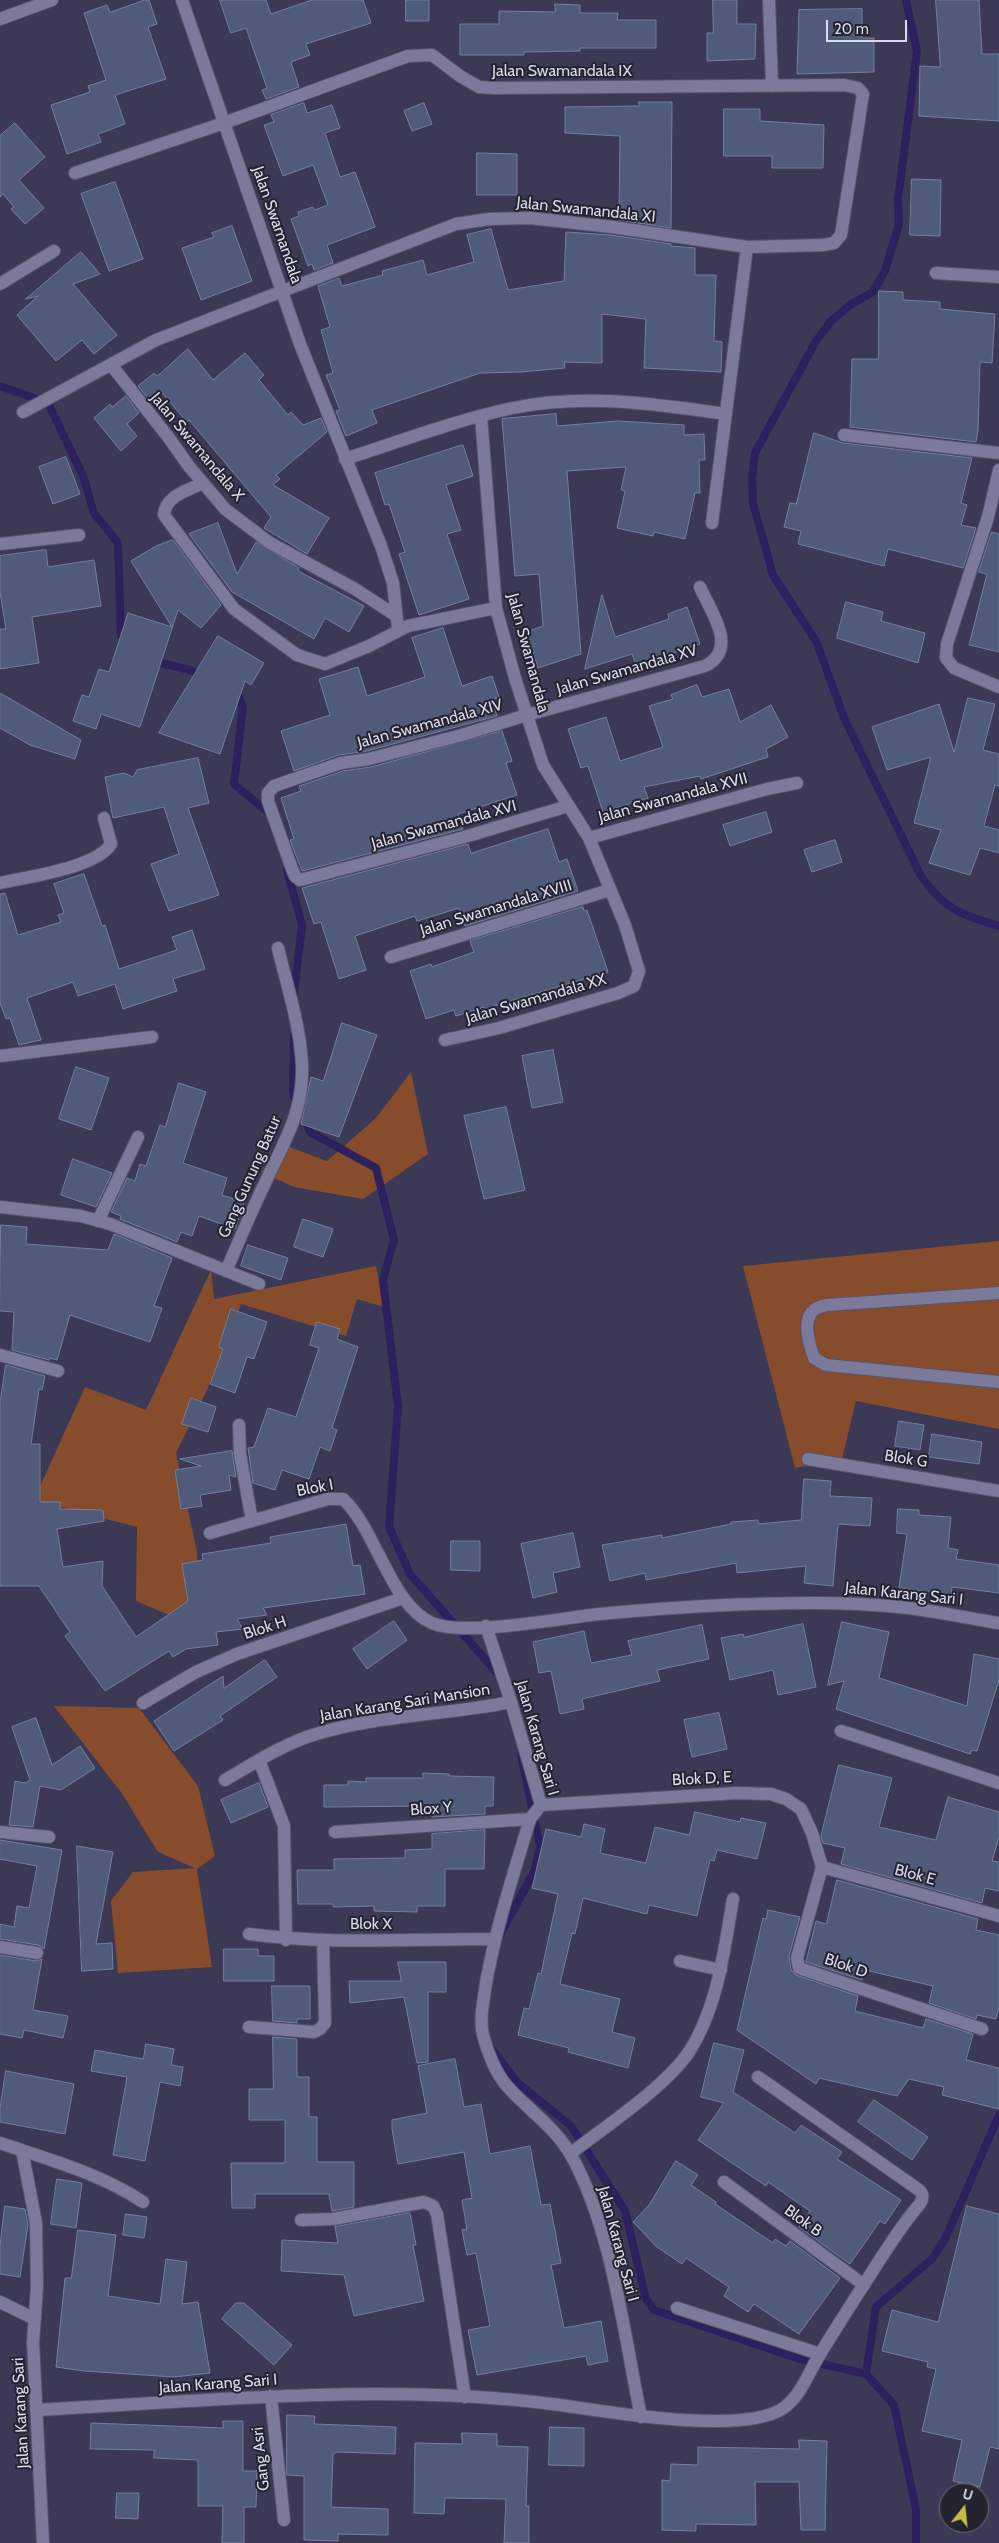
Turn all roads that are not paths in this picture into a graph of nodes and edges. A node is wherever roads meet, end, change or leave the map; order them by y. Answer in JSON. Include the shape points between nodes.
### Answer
{"nodes":[{"id":1,"x":52,"y":0,"type":"edge"},
{"id":2,"x":182,"y":0,"type":"edge"},
{"id":3,"x":769,"y":0,"type":"edge"},
{"id":4,"x":0,"y":19,"type":"edge"},
{"id":5,"x":772,"y":86,"type":"junction"},
{"id":6,"x":224,"y":123,"type":"junction"},
{"id":7,"x":75,"y":173,"type":"dead end"},
{"id":8,"x":834,"y":243,"type":"joint"},
{"id":9,"x":746,"y":247,"type":"junction"},
{"id":10,"x":54,"y":252,"type":"dead end"},
{"id":11,"x":936,"y":273,"type":"dead end"},
{"id":12,"x":999,"y":277,"type":"edge"},
{"id":13,"x":0,"y":284,"type":"edge"},
{"id":14,"x":284,"y":292,"type":"junction"},
{"id":15,"x":112,"y":366,"type":"junction"},
{"id":16,"x":23,"y":412,"type":"dead end"},
{"id":17,"x":726,"y":414,"type":"junction"},
{"id":18,"x":481,"y":416,"type":"junction"},
{"id":19,"x":844,"y":435,"type":"dead end"},
{"id":20,"x":999,"y":453,"type":"edge"},
{"id":21,"x":345,"y":459,"type":"junction"},
{"id":22,"x":999,"y":470,"type":"edge"},
{"id":23,"x":203,"y":483,"type":"junction"},
{"id":24,"x":712,"y":523,"type":"dead end"},
{"id":25,"x":78,"y":535,"type":"dead end"},
{"id":26,"x":0,"y":544,"type":"edge"},
{"id":27,"x":700,"y":587,"type":"dead end"},
{"id":28,"x":496,"y":608,"type":"junction"},
{"id":29,"x":395,"y":614,"type":"junction"},
{"id":30,"x":398,"y":629,"type":"junction"},
{"id":31,"x":999,"y":687,"type":"edge"},
{"id":32,"x":527,"y":715,"type":"junction"},
{"id":33,"x":797,"y":783,"type":"dead end"},
{"id":34,"x":568,"y":806,"type":"junction"},
{"id":35,"x":104,"y":818,"type":"dead end"},
{"id":36,"x":589,"y":838,"type":"junction"},
{"id":37,"x":328,"y":873,"type":"joint"},
{"id":38,"x":0,"y":884,"type":"edge"},
{"id":39,"x":610,"y":890,"type":"junction"},
{"id":40,"x":278,"y":948,"type":"dead end"},
{"id":41,"x":391,"y":957,"type":"dead end"},
{"id":42,"x":634,"y":986,"type":"joint"},
{"id":43,"x":152,"y":1037,"type":"dead end"},
{"id":44,"x":445,"y":1040,"type":"dead end"},
{"id":45,"x":0,"y":1056,"type":"edge"},
{"id":46,"x":138,"y":1137,"type":"dead end"},
{"id":47,"x":0,"y":1207,"type":"edge"},
{"id":48,"x":98,"y":1221,"type":"junction"},
{"id":49,"x":226,"y":1271,"type":"junction"},
{"id":50,"x":259,"y":1284,"type":"dead end"},
{"id":51,"x":999,"y":1293,"type":"edge"},
{"id":52,"x":0,"y":1355,"type":"edge"},
{"id":53,"x":58,"y":1371,"type":"dead end"},
{"id":54,"x":999,"y":1382,"type":"edge"},
{"id":55,"x":239,"y":1425,"type":"dead end"},
{"id":56,"x":808,"y":1459,"type":"dead end"},
{"id":57,"x":999,"y":1491,"type":"edge"},
{"id":58,"x":252,"y":1521,"type":"junction"},
{"id":59,"x":210,"y":1533,"type":"dead end"},
{"id":60,"x":403,"y":1598,"type":"junction"},
{"id":61,"x":999,"y":1623,"type":"edge"},
{"id":62,"x":486,"y":1626,"type":"junction"},
{"id":63,"x":511,"y":1702,"type":"junction"},
{"id":64,"x":143,"y":1703,"type":"dead end"},
{"id":65,"x":841,"y":1731,"type":"dead end"},
{"id":66,"x":259,"y":1760,"type":"junction"},
{"id":67,"x":225,"y":1780,"type":"dead end"},
{"id":68,"x":999,"y":1783,"type":"edge"},
{"id":69,"x":541,"y":1805,"type":"junction"},
{"id":70,"x":530,"y":1819,"type":"junction"},
{"id":71,"x":0,"y":1832,"type":"edge"},
{"id":72,"x":335,"y":1832,"type":"dead end"},
{"id":73,"x":49,"y":1836,"type":"dead end"},
{"id":74,"x":822,"y":1867,"type":"junction"},
{"id":75,"x":733,"y":1899,"type":"dead end"},
{"id":76,"x":999,"y":1916,"type":"edge"},
{"id":77,"x":249,"y":1934,"type":"dead end"},
{"id":78,"x":494,"y":1939,"type":"junction"},
{"id":79,"x":286,"y":1940,"type":"junction"},
{"id":80,"x":323,"y":1940,"type":"junction"},
{"id":81,"x":0,"y":1947,"type":"edge"},
{"id":82,"x":36,"y":1953,"type":"dead end"},
{"id":83,"x":680,"y":1960,"type":"dead end"},
{"id":84,"x":721,"y":1970,"type":"junction"},
{"id":85,"x":250,"y":2028,"type":"dead end"},
{"id":86,"x":982,"y":2029,"type":"dead end"},
{"id":87,"x":758,"y":2077,"type":"dead end"},
{"id":88,"x":0,"y":2143,"type":"edge"},
{"id":89,"x":22,"y":2150,"type":"junction"},
{"id":90,"x":570,"y":2154,"type":"junction"},
{"id":91,"x":724,"y":2182,"type":"dead end"},
{"id":92,"x":143,"y":2202,"type":"dead end"},
{"id":93,"x":302,"y":2220,"type":"dead end"},
{"id":94,"x":864,"y":2285,"type":"junction"},
{"id":95,"x":0,"y":2302,"type":"edge"},
{"id":96,"x":677,"y":2308,"type":"dead end"},
{"id":97,"x":35,"y":2319,"type":"junction"},
{"id":98,"x":820,"y":2354,"type":"junction"},
{"id":99,"x":271,"y":2396,"type":"junction"},
{"id":100,"x":465,"y":2396,"type":"junction"},
{"id":101,"x":37,"y":2410,"type":"junction"},
{"id":102,"x":641,"y":2416,"type":"junction"},
{"id":103,"x":284,"y":2520,"type":"dead end"},
{"id":104,"x":43,"y":2543,"type":"edge"}],
"edges":[{"from":1,"to":4,"type":"street"},
{"from":2,"to":6,"type":"street","name":"Jalan Swamandala"},
{"from":3,"to":5,"type":"street"},
{"from":5,"to":6,"type":"street","name":"Jalan Swamandala IX","via":[[479,87],[432,54],[422,54]]},
{"from":5,"to":8,"type":"street","name":"Jalan Swamandala IX","via":[[845,85],[858,88],[863,94],[842,235]]},
{"from":6,"to":7,"type":"street","name":"Jalan Swamandala IX"},
{"from":6,"to":14,"type":"street","name":"Jalan Swamandala"},
{"from":8,"to":9,"type":"street","name":"Jalan Swamandala XI"},
{"from":9,"to":14,"type":"street","name":"Jalan Swamandala XI","via":[[530,218],[489,219],[456,224]]},
{"from":9,"to":17,"type":"street"},
{"from":10,"to":13,"type":"street"},
{"from":11,"to":12,"type":"street"},
{"from":14,"to":15,"type":"street","via":[[156,340]]},
{"from":14,"to":21,"type":"street","name":"Jalan Swamandala","via":[[300,344]]},
{"from":15,"to":16,"type":"street"},
{"from":15,"to":23,"type":"street","name":"Jalan Swamandala X"},
{"from":17,"to":18,"type":"street","via":[[635,401],[588,400],[515,407]]},
{"from":17,"to":24,"type":"street"},
{"from":18,"to":21,"type":"street"},
{"from":18,"to":28,"type":"street","name":"Jalan Swamandala"},
{"from":19,"to":20,"type":"street"},
{"from":21,"to":29,"type":"street","name":"Jalan Swamandala","via":[[387,564],[393,583]]},
{"from":22,"to":31,"type":"street","via":[[946,658],[954,668]]},
{"from":23,"to":29,"type":"street","name":"Jalan Swamandala X","via":[[248,529]]},
{"from":23,"to":30,"type":"street","via":[[168,500],[164,515],[234,609],[297,655],[325,664],[369,646]]},
{"from":25,"to":26,"type":"street"},
{"from":27,"to":32,"type":"street","name":"Jalan Swamandala XV","via":[[723,640],[715,661]]},
{"from":28,"to":30,"type":"street"},
{"from":28,"to":32,"type":"street","name":"Jalan Swamandala"},
{"from":29,"to":30,"type":"street","name":"Jalan Swamandala"},
{"from":32,"to":34,"type":"street","name":"Jalan Swamandala","via":[[543,765]]},
{"from":32,"to":37,"type":"street","name":"Jalan Swamandala XIV","via":[[462,735],[341,763],[274,786],[268,793],[270,808],[295,876],[300,880]]},
{"from":33,"to":36,"type":"street","name":"Jalan Swamandala XVII"},
{"from":34,"to":36,"type":"street","name":"Jalan Swamandala"},
{"from":34,"to":37,"type":"street","name":"Jalan Swamandala XVI"},
{"from":35,"to":38,"type":"street","via":[[111,844],[104,853],[54,871]]},
{"from":36,"to":39,"type":"street","name":"Jalan Swamandala"},
{"from":39,"to":41,"type":"street","name":"Jalan Swamandala XVIII"},
{"from":39,"to":42,"type":"street","name":"Jalan Swamandala","via":[[639,971]]},
{"from":40,"to":49,"type":"street","name":"Gang Gunung Batur","via":[[298,1037],[302,1065],[300,1098],[292,1129]]},
{"from":42,"to":44,"type":"street","name":"Jalan Swamandala XX","via":[[499,1028]]},
{"from":43,"to":45,"type":"street"},
{"from":46,"to":48,"type":"street"},
{"from":47,"to":48,"type":"street","via":[[81,1216]]},
{"from":48,"to":49,"type":"street"},
{"from":49,"to":50,"type":"street"},
{"from":51,"to":54,"type":"street","via":[[827,1304],[813,1310],[807,1320],[809,1345],[814,1358],[826,1365]]},
{"from":52,"to":53,"type":"street"},
{"from":55,"to":58,"type":"street","via":[[240,1454]]},
{"from":56,"to":57,"type":"street","name":"Blok G"},
{"from":58,"to":59,"type":"street","name":"Blok I"},
{"from":58,"to":60,"type":"street","name":"Blok I","via":[[328,1499],[343,1499],[360,1522]]},
{"from":60,"to":62,"type":"street","via":[[430,1623],[451,1629]]},
{"from":60,"to":64,"type":"street","name":"Blok H","via":[[237,1654],[196,1672]]},
{"from":61,"to":62,"type":"street","name":"Jalan Karang Sari I","via":[[899,1607],[832,1603],[714,1606]]},
{"from":62,"to":63,"type":"street","name":"Jalan Karang Sari I"},
{"from":63,"to":66,"type":"street","name":"Jalan Karang Sari Mansion","via":[[340,1728],[287,1745]]},
{"from":63,"to":69,"type":"street","name":"Jalan Karang Sari I"},
{"from":65,"to":68,"type":"street"},
{"from":66,"to":67,"type":"street","name":"Jalan Karang Sari Mansion"},
{"from":66,"to":79,"type":"street","via":[[284,1826]]},
{"from":69,"to":70,"type":"street","name":"Jalan Karang Sari I"},
{"from":69,"to":74,"type":"street","name":"Blok D, E","via":[[737,1793],[771,1794],[801,1809]]},
{"from":70,"to":72,"type":"street","name":"Blox Y"},
{"from":70,"to":78,"type":"street","name":"Jalan Karang Sari I"},
{"from":71,"to":73,"type":"street"},
{"from":74,"to":76,"type":"street","name":"Blok E"},
{"from":74,"to":86,"type":"street","name":"Blok D","via":[[797,1958],[799,1968]]},
{"from":75,"to":84,"type":"street"},
{"from":77,"to":79,"type":"street","name":"Blok X"},
{"from":78,"to":80,"type":"street","name":"Blok X"},
{"from":78,"to":90,"type":"street","name":"Jalan Karang Sari I","via":[[482,2008],[482,2034],[506,2085]]},
{"from":79,"to":80,"type":"street","name":"Blok X"},
{"from":80,"to":85,"type":"street","via":[[325,2023],[320,2030]]},
{"from":81,"to":82,"type":"street"},
{"from":83,"to":84,"type":"street"},
{"from":84,"to":90,"type":"street","via":[[707,2014],[688,2052],[660,2083]]},
{"from":87,"to":94,"type":"street","name":"Jalan Karang Sari I","via":[[922,2195],[922,2201]]},
{"from":88,"to":89,"type":"street"},
{"from":89,"to":92,"type":"street","via":[[66,2163],[123,2189]]},
{"from":89,"to":97,"type":"street","name":"Jalan Karang Sari","via":[[36,2223]]},
{"from":90,"to":102,"type":"street","name":"Jalan Karang Sari I","via":[[590,2196],[610,2266]]},
{"from":91,"to":94,"type":"street","name":"Blok B"},
{"from":93,"to":100,"type":"street","via":[[333,2220],[424,2202],[433,2206],[438,2214]]},
{"from":94,"to":98,"type":"street","name":"Jalan Karang Sari I"},
{"from":95,"to":97,"type":"street"},
{"from":96,"to":98,"type":"street"},
{"from":97,"to":101,"type":"street","name":"Jalan Karang Sari","via":[[33,2342]]},
{"from":98,"to":102,"type":"street","name":"Jalan Karang Sari I","via":[[797,2396],[781,2409],[764,2416],[716,2421]]},
{"from":99,"to":100,"type":"street","name":"Jalan Karang Sari I"},
{"from":99,"to":101,"type":"street","name":"Jalan Karang Sari I"},
{"from":99,"to":103,"type":"street","name":"Gang Asri"},
{"from":100,"to":102,"type":"street","name":"Jalan Karang Sari I"},
{"from":101,"to":104,"type":"street","name":"Jalan Karang Sari"}]}
